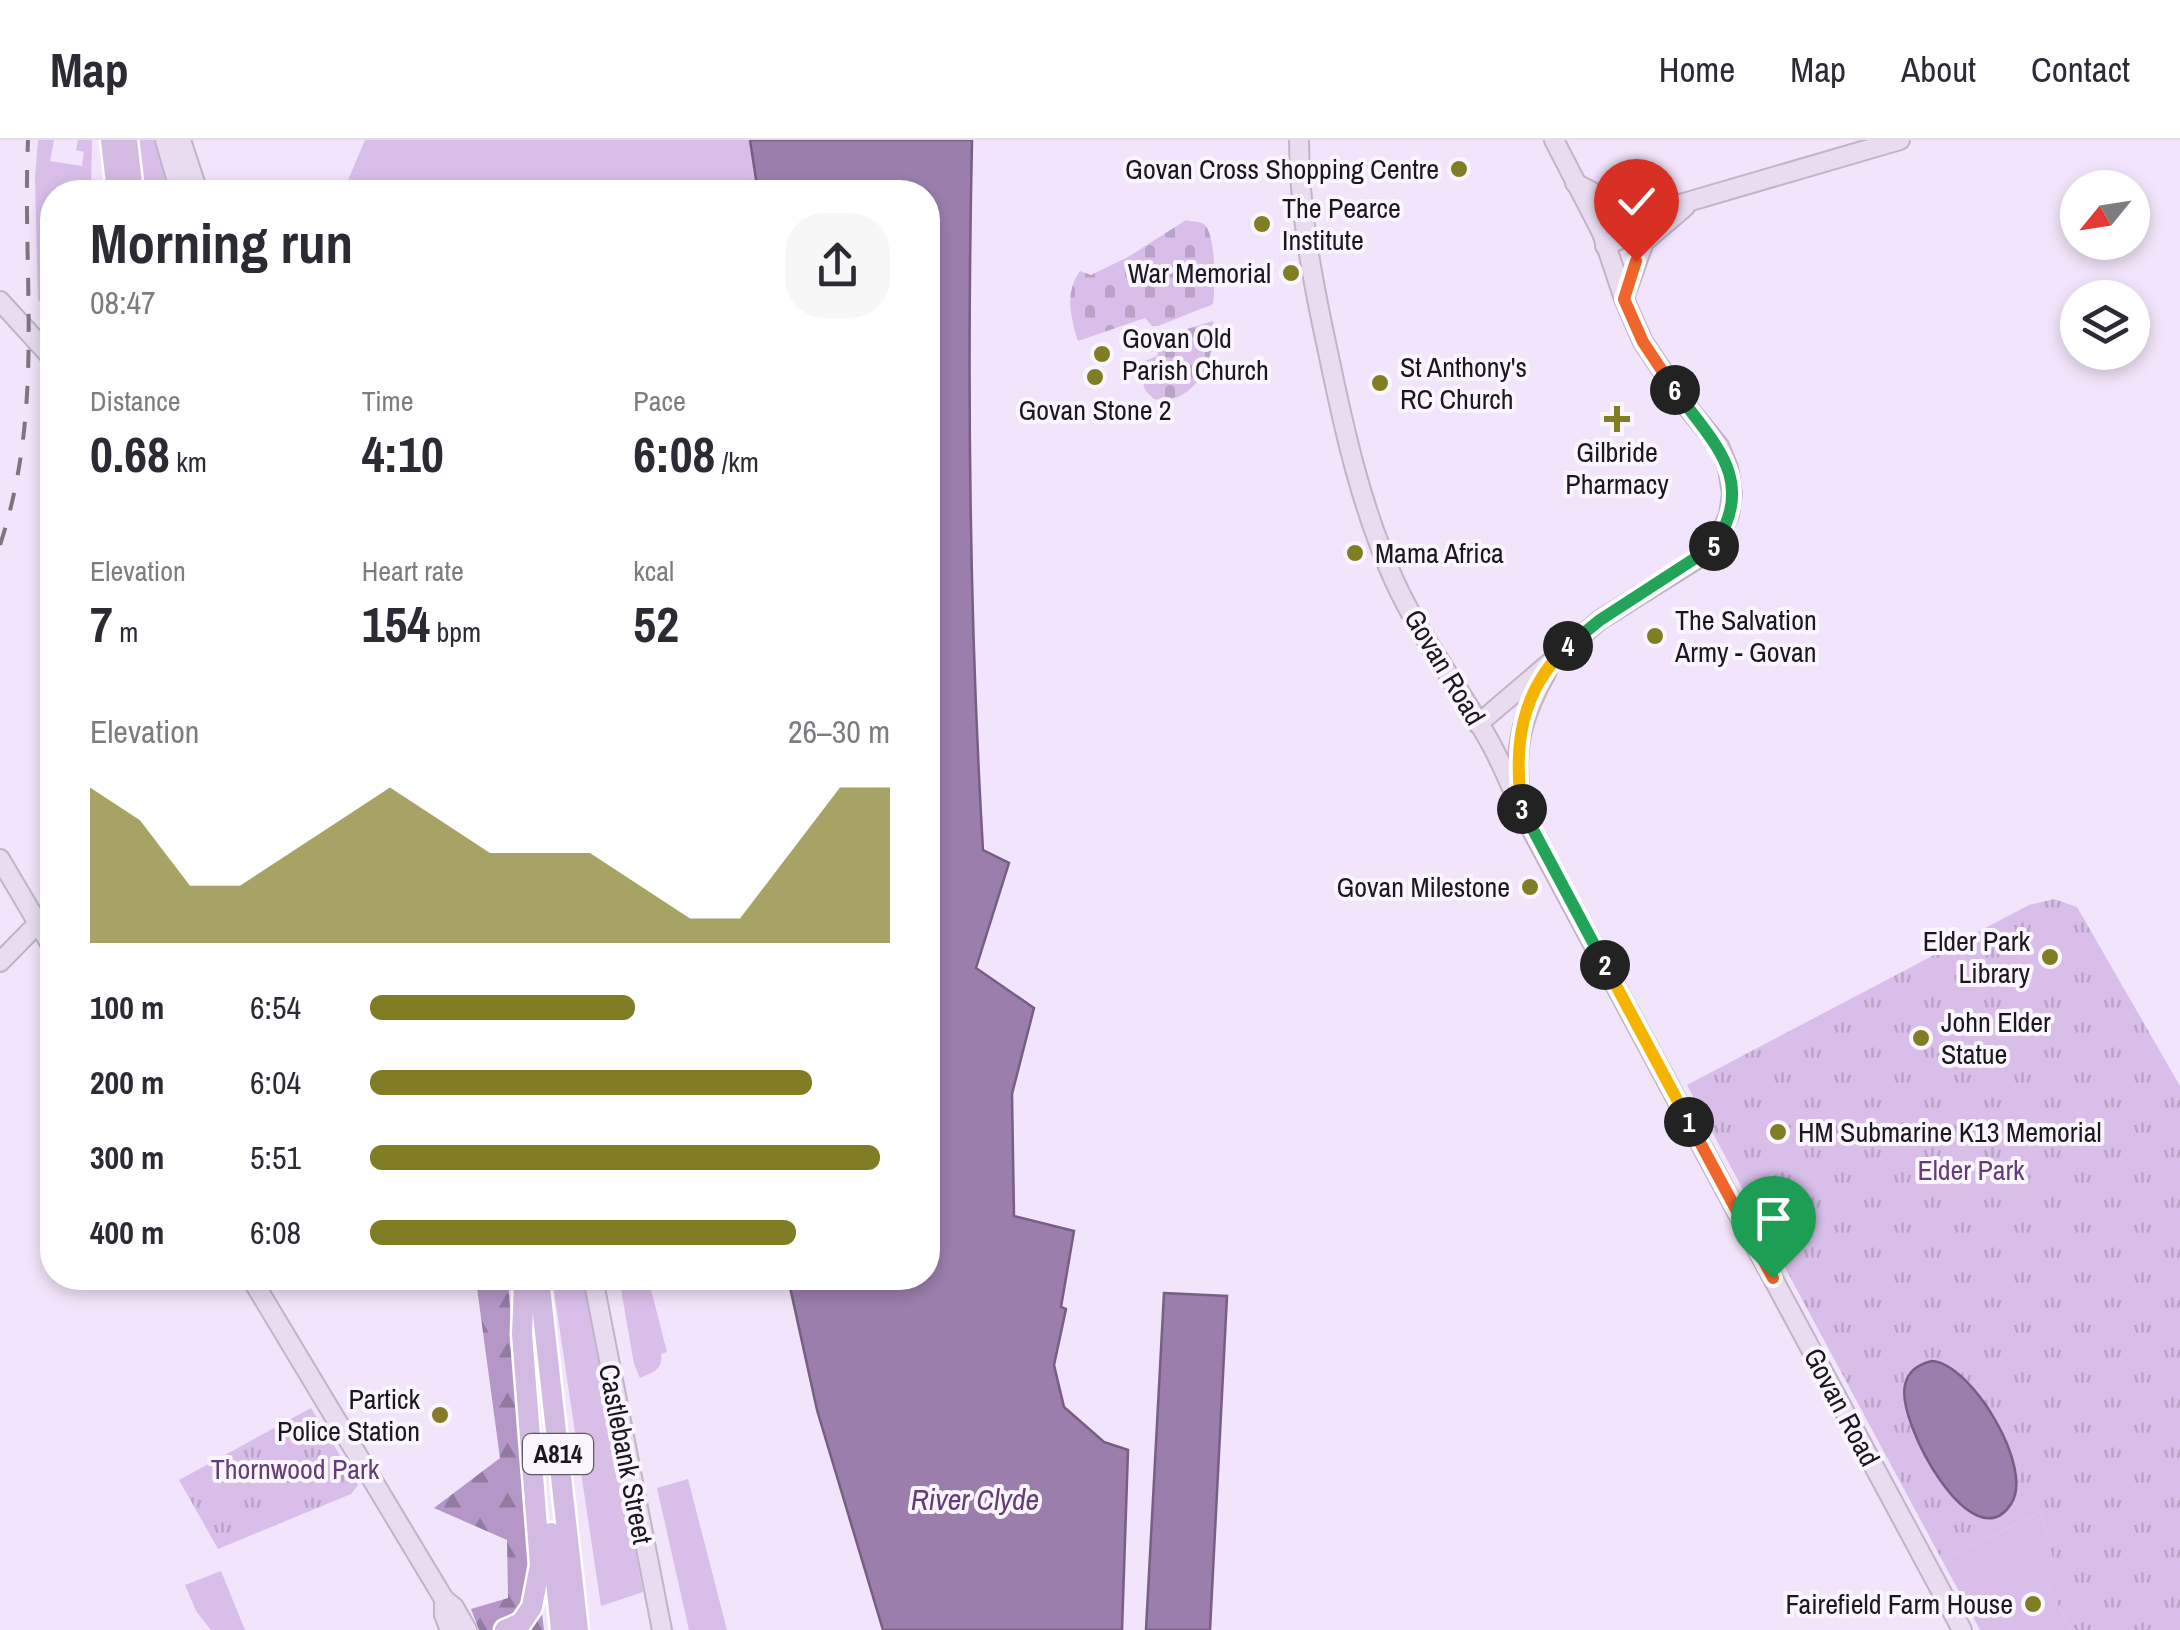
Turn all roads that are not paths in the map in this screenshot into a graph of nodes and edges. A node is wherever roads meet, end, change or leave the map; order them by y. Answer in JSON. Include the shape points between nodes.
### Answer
{"nodes":[{"id":1,"x":110,"y":140,"type":"edge"},
{"id":2,"x":127,"y":140,"type":"edge"},
{"id":3,"x":171,"y":140,"type":"edge"},
{"id":4,"x":1299,"y":140,"type":"edge"},
{"id":5,"x":1554,"y":140,"type":"edge"},
{"id":6,"x":1900,"y":140,"type":"edge"},
{"id":7,"x":115,"y":180,"type":"edge"},
{"id":8,"x":132,"y":180,"type":"edge"},
{"id":9,"x":178,"y":180,"type":"edge"},
{"id":10,"x":192,"y":180,"type":"edge"},
{"id":11,"x":1575,"y":183,"type":"junction"},
{"id":12,"x":1694,"y":201,"type":"junction"},
{"id":13,"x":1604,"y":240,"type":"junction"},
{"id":14,"x":1624,"y":299,"type":"junction"},
{"id":15,"x":0,"y":301,"type":"edge"},
{"id":16,"x":40,"y":345,"type":"edge"},
{"id":17,"x":1552,"y":662,"type":"junction"},
{"id":18,"x":1478,"y":724,"type":"junction"},
{"id":19,"x":1523,"y":814,"type":"junction"},
{"id":20,"x":0,"y":860,"type":"edge"},
{"id":21,"x":38,"y":924,"type":"junction"},
{"id":22,"x":40,"y":927,"type":"edge"},
{"id":23,"x":0,"y":962,"type":"edge"},
{"id":24,"x":259,"y":1290,"type":"edge"},
{"id":25,"x":528,"y":1290,"type":"edge"},
{"id":26,"x":530,"y":1290,"type":"edge"},
{"id":27,"x":531,"y":1290,"type":"edge"},
{"id":28,"x":595,"y":1290,"type":"edge"},
{"id":29,"x":548,"y":1361,"type":"junction"},
{"id":30,"x":444,"y":1599,"type":"junction"},
{"id":31,"x":450,"y":1630,"type":"edge"},
{"id":32,"x":467,"y":1630,"type":"edge"},
{"id":33,"x":505,"y":1630,"type":"edge"},
{"id":34,"x":561,"y":1630,"type":"edge"},
{"id":35,"x":578,"y":1630,"type":"edge"},
{"id":36,"x":590,"y":1630,"type":"edge"},
{"id":37,"x":662,"y":1630,"type":"edge"},
{"id":38,"x":1962,"y":1630,"type":"edge"}],
"edges":[{"from":1,"to":7,"type":"main road"},
{"from":2,"to":8,"type":"main road"},
{"from":3,"to":9,"type":"street"},
{"from":3,"to":10,"type":"street"},
{"from":4,"to":18,"type":"street","name":"Govan Road","via":[[1313,281],[1375,536]]},
{"from":5,"to":11,"type":"street"},
{"from":6,"to":12,"type":"street"},
{"from":11,"to":12,"type":"street","via":[[1629,206]]},
{"from":11,"to":13,"type":"street"},
{"from":12,"to":13,"type":"street","via":[[1653,212]]},
{"from":12,"to":14,"type":"street","via":[[1644,242]]},
{"from":13,"to":14,"type":"street"},
{"from":14,"to":17,"type":"street","via":[[1655,363],[1719,446],[1731,482],[1730,515],[1715,546],[1600,620]]},
{"from":15,"to":16,"type":"street"},
{"from":17,"to":18,"type":"street"},
{"from":17,"to":19,"type":"street","via":[[1519,732]]},
{"from":18,"to":19,"type":"street","name":"Govan Road"},
{"from":19,"to":38,"type":"street","name":"Govan Road"},
{"from":20,"to":21,"type":"street"},
{"from":21,"to":22,"type":"street"},
{"from":21,"to":23,"type":"street"},
{"from":24,"to":30,"type":"street"},
{"from":25,"to":33,"type":"main road","via":[[522,1334],[540,1564],[532,1607],[521,1623]]},
{"from":26,"to":34,"type":"main road","number":"A814"},
{"from":27,"to":29,"type":"main road","number":"A814"},
{"from":28,"to":37,"type":"street","name":"Castlebank Street"},
{"from":29,"to":35,"type":"main road","number":"A814"},
{"from":29,"to":36,"type":"main road","via":[[563,1406]]},
{"from":30,"to":31,"type":"street"},
{"from":30,"to":32,"type":"street"}]}
